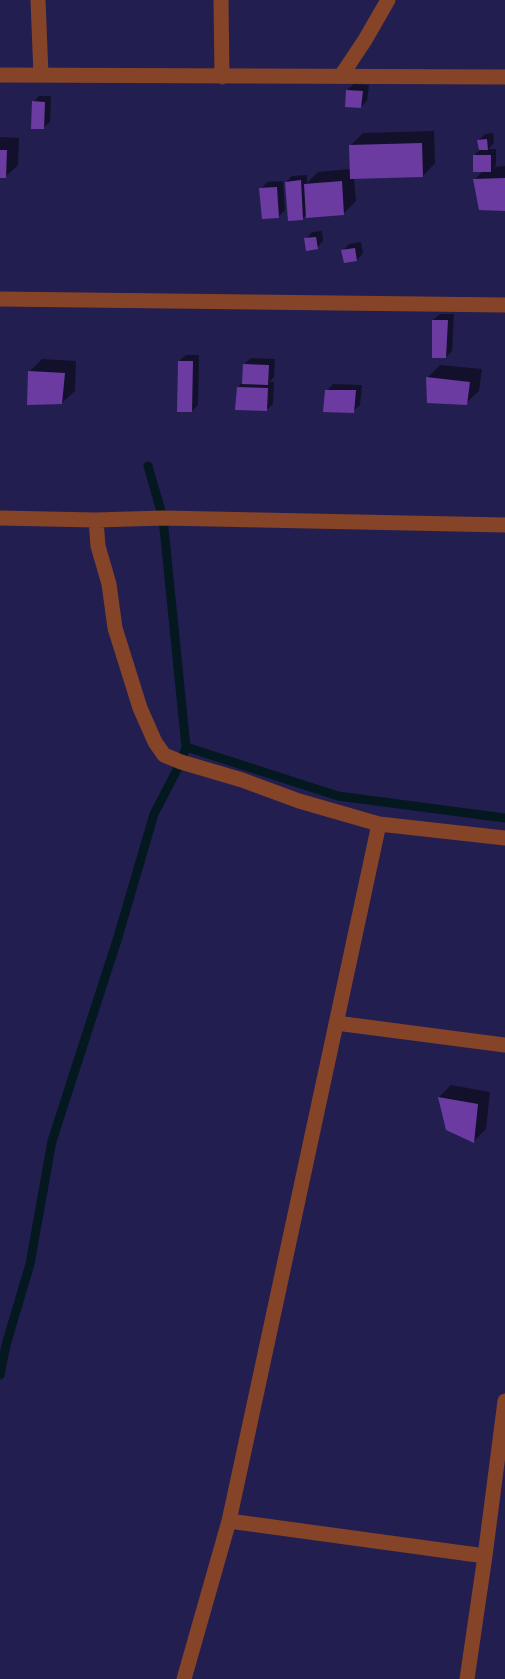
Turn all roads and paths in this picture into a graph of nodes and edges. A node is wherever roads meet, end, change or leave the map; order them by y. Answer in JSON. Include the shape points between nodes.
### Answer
{"nodes":[{"id":1,"x":38,"y":0,"type":"edge"},
{"id":2,"x":221,"y":0,"type":"edge"},
{"id":3,"x":388,"y":0,"type":"edge"},
{"id":4,"x":0,"y":75,"type":"edge"},
{"id":5,"x":41,"y":75,"type":"junction"},
{"id":6,"x":341,"y":76,"type":"junction"},
{"id":7,"x":222,"y":77,"type":"junction"},
{"id":8,"x":505,"y":77,"type":"edge"},
{"id":9,"x":0,"y":299,"type":"edge"},
{"id":10,"x":505,"y":305,"type":"edge"},
{"id":11,"x":0,"y":518,"type":"edge"},
{"id":12,"x":96,"y":520,"type":"junction"},
{"id":13,"x":505,"y":525,"type":"edge"},
{"id":14,"x":379,"y":824,"type":"junction"},
{"id":15,"x":505,"y":838,"type":"edge"},
{"id":16,"x":336,"y":1023,"type":"junction"},
{"id":17,"x":505,"y":1044,"type":"edge"},
{"id":18,"x":505,"y":1401,"type":"edge"},
{"id":19,"x":228,"y":1521,"type":"junction"},
{"id":20,"x":485,"y":1556,"type":"junction"},
{"id":21,"x":184,"y":1679,"type":"edge"},
{"id":22,"x":467,"y":1679,"type":"edge"}],
"edges":[{"from":1,"to":5,"type":"street"},
{"from":2,"to":7,"type":"street"},
{"from":3,"to":6,"type":"street"},
{"from":4,"to":5,"type":"street"},
{"from":5,"to":7,"type":"street"},
{"from":6,"to":7,"type":"street"},
{"from":6,"to":8,"type":"street"},
{"from":9,"to":10,"type":"street"},
{"from":11,"to":12,"type":"street"},
{"from":12,"to":13,"type":"street","via":[[163,518]]},
{"from":12,"to":14,"type":"street","via":[[98,546],[109,584],[115,628],[140,708],[164,755],[299,801]]},
{"from":14,"to":15,"type":"street"},
{"from":14,"to":16,"type":"street"},
{"from":16,"to":17,"type":"street"},
{"from":16,"to":19,"type":"street"},
{"from":18,"to":20,"type":"street"},
{"from":19,"to":20,"type":"street"},
{"from":19,"to":21,"type":"street"},
{"from":20,"to":22,"type":"street"}]}
